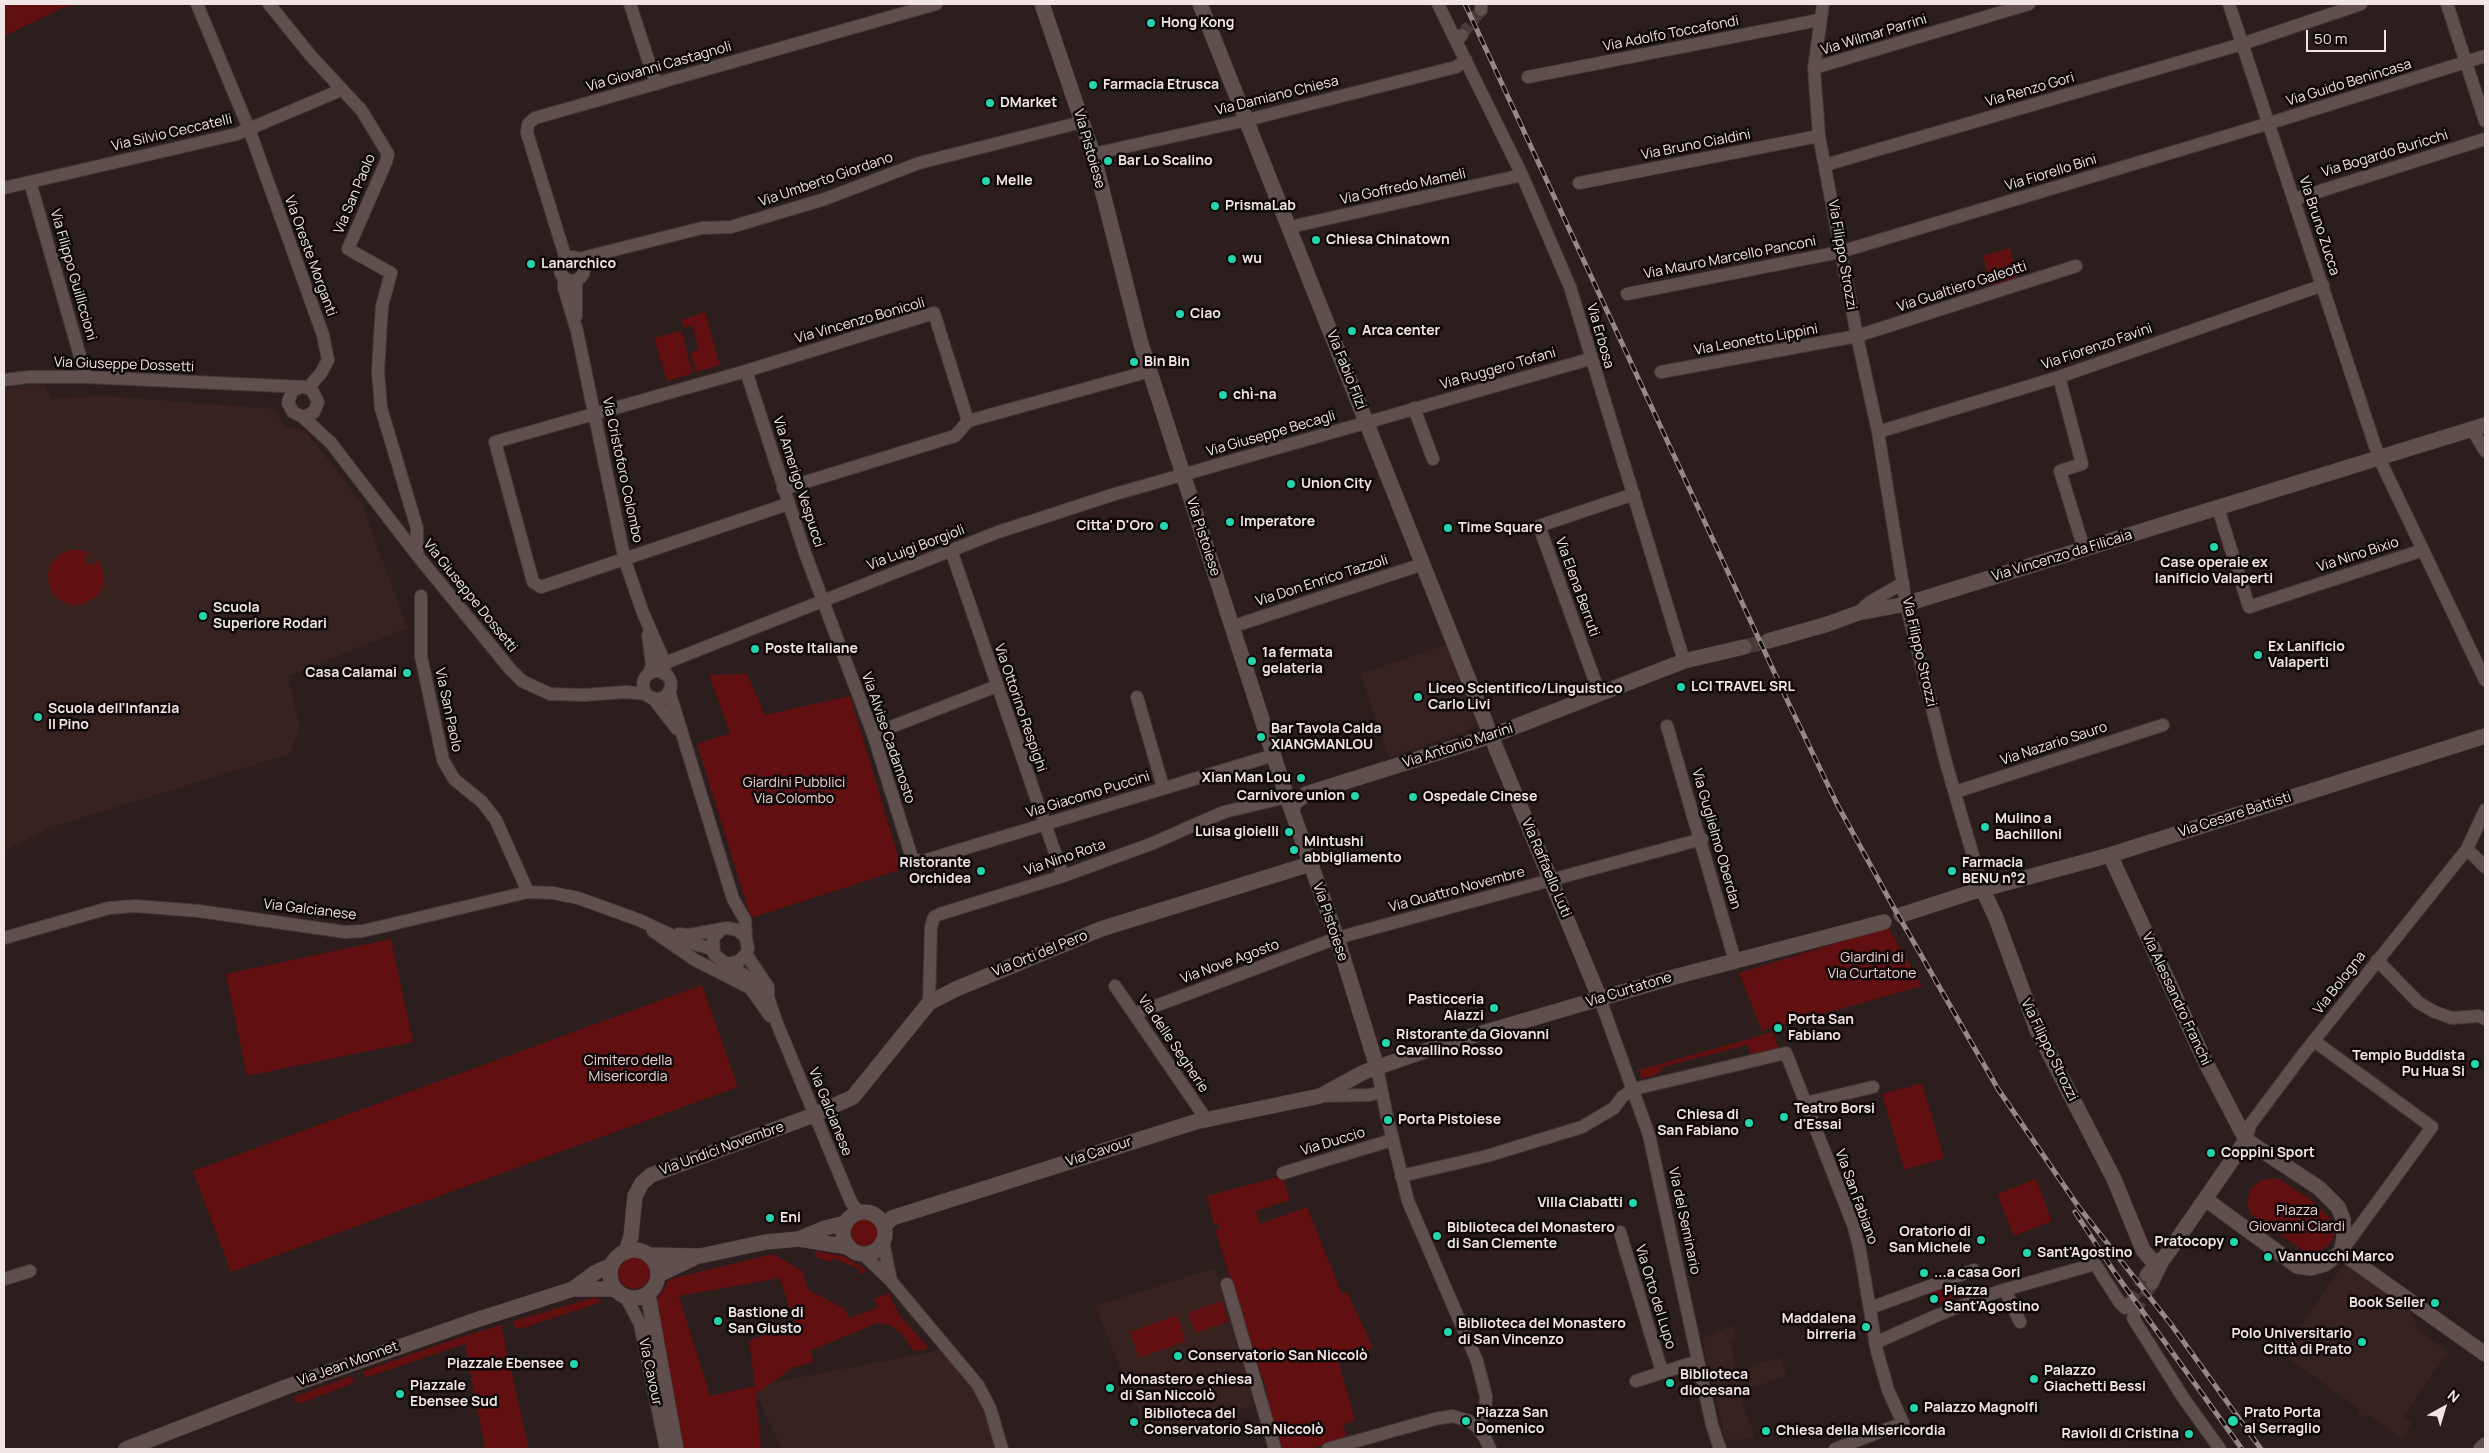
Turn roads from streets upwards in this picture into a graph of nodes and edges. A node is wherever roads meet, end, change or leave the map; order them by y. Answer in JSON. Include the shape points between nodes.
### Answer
{"nodes":[{"id":1,"x":197,"y":4,"type":"edge"},
{"id":2,"x":270,"y":4,"type":"edge"},
{"id":3,"x":630,"y":4,"type":"edge"},
{"id":4,"x":936,"y":4,"type":"edge"},
{"id":5,"x":1042,"y":4,"type":"edge"},
{"id":6,"x":1200,"y":4,"type":"edge"},
{"id":7,"x":1438,"y":4,"type":"edge"},
{"id":8,"x":1822,"y":4,"type":"edge"},
{"id":9,"x":2029,"y":4,"type":"edge"},
{"id":10,"x":2229,"y":4,"type":"edge"},
{"id":11,"x":2361,"y":4,"type":"edge"},
{"id":12,"x":2447,"y":4,"type":"edge"},
{"id":13,"x":1819,"y":20,"type":"junction"},
{"id":14,"x":2242,"y":44,"type":"junction"},
{"id":15,"x":2485,"y":56,"type":"edge"},
{"id":16,"x":1466,"y":60,"type":"junction"},
{"id":17,"x":2465,"y":62,"type":"junction"},
{"id":18,"x":1814,"y":68,"type":"junction"},
{"id":19,"x":1528,"y":77,"type":"dead end"},
{"id":20,"x":656,"y":84,"type":"junction"},
{"id":21,"x":341,"y":90,"type":"junction"},
{"id":22,"x":1247,"y":120,"type":"junction"},
{"id":23,"x":2485,"y":121,"type":"edge"},
{"id":24,"x":1082,"y":122,"type":"junction"},
{"id":25,"x":2270,"y":123,"type":"junction"},
{"id":26,"x":249,"y":130,"type":"junction"},
{"id":27,"x":1818,"y":136,"type":"junction"},
{"id":28,"x":2485,"y":139,"type":"edge"},
{"id":29,"x":1093,"y":154,"type":"junction"},
{"id":30,"x":1825,"y":165,"type":"junction"},
{"id":31,"x":1522,"y":175,"type":"junction"},
{"id":32,"x":30,"y":182,"type":"junction"},
{"id":33,"x":1579,"y":183,"type":"dead end"},
{"id":34,"x":4,"y":188,"type":"edge"},
{"id":35,"x":2295,"y":199,"type":"junction"},
{"id":36,"x":1290,"y":227,"type":"junction"},
{"id":37,"x":1840,"y":252,"type":"junction"},
{"id":38,"x":572,"y":259,"type":"junction"},
{"id":39,"x":2076,"y":266,"type":"dead end"},
{"id":40,"x":570,"y":279,"type":"junction"},
{"id":41,"x":2323,"y":285,"type":"junction"},
{"id":42,"x":1626,"y":294,"type":"dead end"},
{"id":43,"x":1857,"y":336,"type":"junction"},
{"id":44,"x":1590,"y":359,"type":"junction"},
{"id":45,"x":746,"y":371,"type":"junction"},
{"id":46,"x":1150,"y":371,"type":"junction"},
{"id":47,"x":1661,"y":372,"type":"dead end"},
{"id":48,"x":86,"y":377,"type":"junction"},
{"id":49,"x":2059,"y":377,"type":"junction"},
{"id":50,"x":4,"y":380,"type":"edge"},
{"id":51,"x":272,"y":387,"type":"junction"},
{"id":52,"x":304,"y":387,"type":"junction"},
{"id":53,"x":288,"y":402,"type":"junction"},
{"id":54,"x":1414,"y":408,"type":"junction"},
{"id":55,"x":595,"y":413,"type":"junction"},
{"id":56,"x":309,"y":414,"type":"junction"},
{"id":57,"x":968,"y":421,"type":"junction"},
{"id":58,"x":1366,"y":422,"type":"junction"},
{"id":59,"x":2479,"y":427,"type":"edge"},
{"id":60,"x":1878,"y":432,"type":"junction"},
{"id":61,"x":2485,"y":452,"type":"edge"},
{"id":62,"x":2379,"y":458,"type":"junction"},
{"id":63,"x":1433,"y":459,"type":"dead end"},
{"id":64,"x":1183,"y":475,"type":"junction"},
{"id":65,"x":783,"y":489,"type":"junction"},
{"id":66,"x":1634,"y":494,"type":"junction"},
{"id":67,"x":788,"y":504,"type":"junction"},
{"id":68,"x":2218,"y":508,"type":"junction"},
{"id":69,"x":2084,"y":549,"type":"junction"},
{"id":70,"x":951,"y":550,"type":"junction"},
{"id":71,"x":2423,"y":550,"type":"junction"},
{"id":72,"x":417,"y":555,"type":"junction"},
{"id":73,"x":625,"y":560,"type":"junction"},
{"id":74,"x":1423,"y":564,"type":"junction"},
{"id":75,"x":1903,"y":583,"type":"junction"},
{"id":76,"x":421,"y":596,"type":"dead end"},
{"id":77,"x":822,"y":601,"type":"junction"},
{"id":78,"x":1906,"y":604,"type":"junction"},
{"id":79,"x":1858,"y":612,"type":"junction"},
{"id":80,"x":643,"y":613,"type":"junction"},
{"id":81,"x":1231,"y":627,"type":"junction"},
{"id":82,"x":1768,"y":641,"type":"tunnel mouth"},
{"id":83,"x":1744,"y":647,"type":"tunnel mouth"},
{"id":84,"x":1684,"y":661,"type":"junction"},
{"id":85,"x":664,"y":668,"type":"junction"},
{"id":86,"x":646,"y":677,"type":"junction"},
{"id":87,"x":2485,"y":680,"type":"edge"},
{"id":88,"x":996,"y":686,"type":"junction"},
{"id":89,"x":669,"y":691,"type":"junction"},
{"id":90,"x":626,"y":692,"type":"junction"},
{"id":91,"x":1600,"y":695,"type":"junction"},
{"id":92,"x":649,"y":696,"type":"junction"},
{"id":93,"x":1137,"y":697,"type":"dead end"},
{"id":94,"x":2163,"y":725,"type":"dead end"},
{"id":95,"x":1667,"y":726,"type":"dead end"},
{"id":96,"x":873,"y":734,"type":"junction"},
{"id":97,"x":1491,"y":736,"type":"junction"},
{"id":98,"x":2485,"y":736,"type":"edge"},
{"id":99,"x":683,"y":738,"type":"junction"},
{"id":100,"x":1274,"y":755,"type":"junction"},
{"id":101,"x":1163,"y":787,"type":"junction"},
{"id":102,"x":1955,"y":792,"type":"junction"},
{"id":103,"x":1286,"y":797,"type":"junction"},
{"id":104,"x":2485,"y":810,"type":"edge"},
{"id":105,"x":1292,"y":811,"type":"junction"},
{"id":106,"x":1045,"y":824,"type":"junction"},
{"id":107,"x":1702,"y":840,"type":"junction"},
{"id":108,"x":2467,"y":849,"type":"junction"},
{"id":109,"x":2110,"y":855,"type":"junction"},
{"id":110,"x":912,"y":858,"type":"joint"},
{"id":111,"x":1310,"y":864,"type":"junction"},
{"id":112,"x":2485,"y":868,"type":"edge"},
{"id":113,"x":1062,"y":876,"type":"junction"},
{"id":114,"x":1552,"y":880,"type":"junction"},
{"id":115,"x":1983,"y":890,"type":"junction"},
{"id":116,"x":528,"y":892,"type":"junction"},
{"id":117,"x":733,"y":899,"type":"junction"},
{"id":118,"x":1901,"y":915,"type":"dead end"},
{"id":119,"x":639,"y":920,"type":"junction"},
{"id":120,"x":1884,"y":922,"type":"dead end"},
{"id":121,"x":724,"y":929,"type":"junction"},
{"id":122,"x":669,"y":933,"type":"junction"},
{"id":123,"x":4,"y":938,"type":"edge"},
{"id":124,"x":746,"y":938,"type":"junction"},
{"id":125,"x":1337,"y":938,"type":"junction"},
{"id":126,"x":712,"y":949,"type":"junction"},
{"id":127,"x":746,"y":954,"type":"junction"},
{"id":128,"x":2377,"y":960,"type":"junction"},
{"id":129,"x":1735,"y":961,"type":"junction"},
{"id":130,"x":726,"y":964,"type":"junction"},
{"id":131,"x":1115,"y":986,"type":"dead end"},
{"id":132,"x":768,"y":998,"type":"junction"},
{"id":133,"x":1600,"y":1000,"type":"junction"},
{"id":134,"x":929,"y":1003,"type":"junction"},
{"id":135,"x":1134,"y":1014,"type":"junction"},
{"id":136,"x":2485,"y":1019,"type":"edge"},
{"id":137,"x":776,"y":1021,"type":"junction"},
{"id":138,"x":2314,"y":1041,"type":"junction"},
{"id":139,"x":1377,"y":1067,"type":"junction"},
{"id":140,"x":1873,"y":1087,"type":"dead end"},
{"id":141,"x":1634,"y":1089,"type":"junction"},
{"id":142,"x":1382,"y":1092,"type":"junction"},
{"id":143,"x":1320,"y":1096,"type":"junction"},
{"id":144,"x":1805,"y":1103,"type":"junction"},
{"id":145,"x":814,"y":1115,"type":"junction"},
{"id":146,"x":1206,"y":1119,"type":"junction"},
{"id":147,"x":1392,"y":1140,"type":"junction"},
{"id":148,"x":2246,"y":1140,"type":"junction"},
{"id":149,"x":1283,"y":1173,"type":"dead end"},
{"id":150,"x":1401,"y":1176,"type":"junction"},
{"id":151,"x":2205,"y":1199,"type":"junction"},
{"id":152,"x":859,"y":1213,"type":"junction"},
{"id":153,"x":846,"y":1223,"type":"junction"},
{"id":154,"x":884,"y":1226,"type":"junction"},
{"id":155,"x":1620,"y":1232,"type":"dead end"},
{"id":156,"x":799,"y":1239,"type":"junction"},
{"id":157,"x":883,"y":1242,"type":"junction"},
{"id":158,"x":849,"y":1247,"type":"junction"},
{"id":159,"x":626,"y":1252,"type":"junction"},
{"id":160,"x":2341,"y":1252,"type":"junction"},
{"id":161,"x":863,"y":1254,"type":"junction"},
{"id":162,"x":648,"y":1255,"type":"junction"},
{"id":163,"x":700,"y":1256,"type":"junction"},
{"id":164,"x":612,"y":1266,"type":"junction"},
{"id":165,"x":1974,"y":1270,"type":"dead end"},
{"id":166,"x":30,"y":1271,"type":"dead end"},
{"id":167,"x":658,"y":1275,"type":"junction"},
{"id":168,"x":4,"y":1279,"type":"edge"},
{"id":169,"x":891,"y":1281,"type":"junction"},
{"id":170,"x":1227,"y":1284,"type":"dead end"},
{"id":171,"x":574,"y":1289,"type":"junction"},
{"id":172,"x":2001,"y":1292,"type":"junction"},
{"id":173,"x":621,"y":1293,"type":"junction"},
{"id":174,"x":648,"y":1294,"type":"junction"},
{"id":175,"x":1869,"y":1302,"type":"junction"},
{"id":176,"x":2020,"y":1322,"type":"dead end"},
{"id":177,"x":1876,"y":1347,"type":"junction"},
{"id":178,"x":2485,"y":1354,"type":"edge"},
{"id":179,"x":1698,"y":1361,"type":"junction"},
{"id":180,"x":1662,"y":1372,"type":"junction"},
{"id":181,"x":1636,"y":1381,"type":"dead end"},
{"id":182,"x":1477,"y":1427,"type":"junction"},
{"id":183,"x":2485,"y":1445,"type":"edge"},
{"id":184,"x":126,"y":1449,"type":"edge"},
{"id":185,"x":667,"y":1449,"type":"edge"},
{"id":186,"x":1002,"y":1449,"type":"edge"},
{"id":187,"x":1275,"y":1449,"type":"edge"},
{"id":188,"x":1328,"y":1449,"type":"edge"},
{"id":189,"x":1490,"y":1449,"type":"edge"},
{"id":190,"x":1720,"y":1449,"type":"edge"},
{"id":191,"x":1835,"y":1449,"type":"edge"},
{"id":192,"x":2220,"y":1449,"type":"edge"},
{"id":193,"x":2480,"y":1449,"type":"edge"}],
"edges":[{"from":1,"to":26,"type":"street","name":"Via Oreste Morganti"},
{"from":2,"to":21,"type":"street","name":"Via San Paolo"},
{"from":3,"to":20,"type":"street"},
{"from":4,"to":20,"type":"street","name":"Via Giovanni Castagnoli"},
{"from":5,"to":24,"type":"street","name":"Via Pistoiese"},
{"from":6,"to":22,"type":"street","name":"Via Fabio Filzi"},
{"from":7,"to":16,"type":"street","name":"Via Erbosa","via":[[1459,38]]},
{"from":8,"to":13,"type":"street","name":"Via Filippo Strozzi"},
{"from":9,"to":18,"type":"street","name":"Via Wilmar Parrini"},
{"from":10,"to":14,"type":"street","name":"Via Bruno Zucca"},
{"from":11,"to":14,"type":"street","name":"Via Renzo Gori"},
{"from":12,"to":17,"type":"street"},
{"from":13,"to":18,"type":"street","name":"Via Filippo Strozzi"},
{"from":13,"to":19,"type":"street","name":"Via Adolfo Toccafondi"},
{"from":14,"to":25,"type":"street","name":"Via Bruno Zucca"},
{"from":14,"to":30,"type":"street","name":"Via Renzo Gori"},
{"from":15,"to":17,"type":"street","name":"Via Guido Benincasa"},
{"from":16,"to":22,"type":"street","name":"Via Damiano Chiesa","via":[[1456,67]]},
{"from":16,"to":31,"type":"street","name":"Via Erbosa"},
{"from":17,"to":23,"type":"street"},
{"from":17,"to":25,"type":"street","name":"Via Guido Benincasa"},
{"from":18,"to":27,"type":"street","name":"Via Filippo Strozzi"},
{"from":20,"to":38,"type":"street","name":"Via Giovanni Castagnoli","via":[[535,118],[528,124],[527,133]]},
{"from":21,"to":26,"type":"street","name":"Via Silvio Ceccatelli"},
{"from":21,"to":72,"type":"street","name":"Via San Paolo","via":[[362,111],[388,154],[348,249],[391,273],[382,306],[378,371],[381,408],[417,528]]},
{"from":22,"to":29,"type":"street","name":"Via Damiano Chiesa"},
{"from":22,"to":36,"type":"street","name":"Via Fabio Filzi"},
{"from":24,"to":29,"type":"street","name":"Via Pistoiese"},
{"from":24,"to":38,"type":"street","name":"Via Umberto Giordano","via":[[919,163],[825,199],[731,226],[702,228]]},
{"from":25,"to":35,"type":"street","name":"Via Bruno Zucca"},
{"from":25,"to":37,"type":"street","name":"Via Fiorello Bini"},
{"from":26,"to":32,"type":"street","name":"Via Silvio Ceccatelli"},
{"from":26,"to":52,"type":"street","name":"Via Oreste Morganti","via":[[327,351],[324,369]]},
{"from":27,"to":30,"type":"street","name":"Via Filippo Strozzi"},
{"from":27,"to":33,"type":"street","name":"Via Bruno Cialdini"},
{"from":28,"to":35,"type":"street","name":"Via Bogardo Buricchi"},
{"from":29,"to":46,"type":"street","name":"Via Pistoiese"},
{"from":30,"to":37,"type":"street","name":"Via Filippo Strozzi"},
{"from":31,"to":36,"type":"street","name":"Via Goffredo Mameli"},
{"from":31,"to":44,"type":"street","name":"Via Erbosa","via":[[1570,287]]},
{"from":32,"to":34,"type":"street","name":"Via Silvio Ceccatelli"},
{"from":32,"to":48,"type":"street","name":"Via Filippo Guilliccioni"},
{"from":35,"to":41,"type":"street","name":"Via Bruno Zucca"},
{"from":36,"to":58,"type":"street","name":"Via Fabio Filzi"},
{"from":37,"to":42,"type":"street","name":"Via Mauro Marcello Panconi"},
{"from":37,"to":43,"type":"street","name":"Via Filippo Strozzi"},
{"from":38,"to":40,"type":"street","via":[[561,267]]},
{"from":38,"to":40,"type":"street","via":[[582,262],[584,271],[582,277]]},
{"from":39,"to":43,"type":"street","name":"Via Gualtiero Galeotti"},
{"from":40,"to":55,"type":"street","name":"Via Cristoforo Colombo","via":[[568,306],[577,331]]},
{"from":41,"to":49,"type":"street","name":"Via Fiorenzo Favini"},
{"from":41,"to":62,"type":"street","name":"Via Bruno Zucca"},
{"from":43,"to":47,"type":"street","name":"Via Leonetto Lippini"},
{"from":43,"to":60,"type":"street","name":"Via Filippo Strozzi"},
{"from":44,"to":54,"type":"street","name":"Via Ruggero Tofani"},
{"from":44,"to":66,"type":"street","name":"Via Erbosa"},
{"from":45,"to":55,"type":"street"},
{"from":45,"to":57,"type":"street","name":"Via Vincenzo Bonicoli","via":[[934,313]]},
{"from":45,"to":65,"type":"street","name":"Via Amerigo Vespucci"},
{"from":46,"to":57,"type":"street"},
{"from":46,"to":64,"type":"street","name":"Via Pistoiese"},
{"from":48,"to":50,"type":"street","name":"Via Giuseppe Dossetti"},
{"from":48,"to":51,"type":"street","name":"Via Giuseppe Dossetti"},
{"from":49,"to":60,"type":"street","name":"Via Fiorenzo Favini"},
{"from":49,"to":69,"type":"street","via":[[2082,464],[2060,471]]},
{"from":51,"to":52,"type":"street","name":"Via Giuseppe Dossetti"},
{"from":51,"to":53,"type":"street"},
{"from":52,"to":53,"type":"street","via":[[292,391]]},
{"from":52,"to":56,"type":"street","via":[[312,390],[318,398]]},
{"from":53,"to":56,"type":"street","via":[[293,412]]},
{"from":54,"to":58,"type":"street","name":"Via Ruggero Tofani"},
{"from":54,"to":63,"type":"street"},
{"from":55,"to":73,"type":"street","name":"Via Cristoforo Colombo"},
{"from":55,"to":73,"type":"street","via":[[495,442],[532,582],[544,587]]},
{"from":56,"to":72,"type":"street","name":"Via Giuseppe Dossetti"},
{"from":57,"to":65,"type":"street","via":[[956,436]]},
{"from":58,"to":64,"type":"street","name":"Via Giuseppe Becagli"},
{"from":58,"to":74,"type":"street","name":"Via Fabio Filzi"},
{"from":59,"to":61,"type":"street"},
{"from":59,"to":62,"type":"street","name":"Via Vincenzo da Filicaia"},
{"from":60,"to":75,"type":"street","name":"Via Filippo Strozzi"},
{"from":62,"to":68,"type":"street","name":"Via Vincenzo da Filicaia"},
{"from":62,"to":71,"type":"street","name":"Via Bruno Zucca"},
{"from":64,"to":70,"type":"street","name":"Via Luigi Borgioli","via":[[998,532]]},
{"from":64,"to":81,"type":"street","name":"Via Pistoiese"},
{"from":65,"to":67,"type":"street","name":"Via Amerigo Vespucci"},
{"from":66,"to":84,"type":"street","name":"Via Erbosa"},
{"from":66,"to":91,"type":"street","name":"Via Elena Berruti","via":[[1539,526]]},
{"from":67,"to":73,"type":"street"},
{"from":67,"to":77,"type":"street","name":"Via Amerigo Vespucci"},
{"from":68,"to":69,"type":"street","name":"Via Vincenzo da Filicaia"},
{"from":68,"to":71,"type":"street","name":"Via Nino Bixio","via":[[2248,607]]},
{"from":69,"to":78,"type":"street","name":"Via Vincenzo da Filicaia"},
{"from":70,"to":77,"type":"street","name":"Via Luigi Borgioli"},
{"from":70,"to":88,"type":"street","name":"Via Ottorino Respighi"},
{"from":71,"to":87,"type":"street","name":"Via Bruno Zucca"},
{"from":72,"to":90,"type":"street","name":"Via Giuseppe Dossetti","via":[[522,681],[550,694],[575,696]]},
{"from":73,"to":80,"type":"street","name":"Via Cristoforo Colombo"},
{"from":74,"to":81,"type":"street","name":"Via Don Enrico Tazzoli"},
{"from":74,"to":97,"type":"street","name":"Via Fabio Filzi"},
{"from":75,"to":78,"type":"street","name":"Via Filippo Strozzi"},
{"from":75,"to":79,"type":"street"},
{"from":76,"to":116,"type":"street","name":"Via San Paolo","via":[[421,656],[443,760],[454,779],[482,802],[496,820]]},
{"from":77,"to":85,"type":"street","name":"Via Luigi Borgioli"},
{"from":77,"to":96,"type":"street","name":"Via Alvise Cadamosto"},
{"from":78,"to":79,"type":"street"},
{"from":78,"to":102,"type":"street","name":"Via Filippo Strozzi"},
{"from":79,"to":82,"type":"street"},
{"from":80,"to":85,"type":"street","name":"Via Cristoforo Colombo"},
{"from":80,"to":86,"type":"street","name":"Via Cristoforo Colombo","via":[[652,665]]},
{"from":81,"to":100,"type":"street","name":"Via Pistoiese"},
{"from":83,"to":84,"type":"street","name":"Via Antonio Marini"},
{"from":84,"to":91,"type":"street","name":"Via Antonio Marini"},
{"from":85,"to":86,"type":"street"},
{"from":85,"to":89,"type":"street","name":"Via Cristoforo Colombo"},
{"from":86,"to":90,"type":"street","name":"Via Giuseppe Dossetti"},
{"from":86,"to":92,"type":"street","name":"Via Cristoforo Colombo"},
{"from":88,"to":96,"type":"street"},
{"from":88,"to":106,"type":"street","name":"Via Ottorino Respighi"},
{"from":89,"to":92,"type":"street","via":[[664,697]]},
{"from":89,"to":99,"type":"street","name":"Via Cristoforo Colombo"},
{"from":90,"to":92,"type":"street","name":"Via Giuseppe Dossetti"},
{"from":91,"to":97,"type":"street","name":"Via Antonio Marini"},
{"from":92,"to":99,"type":"street","name":"Via Cristoforo Colombo"},
{"from":93,"to":101,"type":"street"},
{"from":94,"to":102,"type":"street","name":"Via Nazario Sauro"},
{"from":95,"to":107,"type":"street","name":"Via Guglielmo Oberdan"},
{"from":96,"to":110,"type":"street","name":"Via Alvise Cadamosto"},
{"from":97,"to":105,"type":"street","name":"Via Antonio Marini","via":[[1306,794],[1294,803]]},
{"from":97,"to":114,"type":"street","name":"Via Raffaello Luti"},
{"from":98,"to":109,"type":"street","name":"Via Cesare Battisti"},
{"from":99,"to":117,"type":"street","name":"Via Cristoforo Colombo"},
{"from":100,"to":101,"type":"street","name":"Via Giacomo Puccini"},
{"from":100,"to":103,"type":"street","name":"Via Pistoiese"},
{"from":101,"to":106,"type":"street","name":"Via Giacomo Puccini"},
{"from":102,"to":115,"type":"street","name":"Via Filippo Strozzi"},
{"from":103,"to":105,"type":"street","name":"Via Pistoiese"},
{"from":103,"to":113,"type":"street","name":"Via Nino Rota","via":[[1224,812],[1151,844]]},
{"from":104,"to":108,"type":"street","name":"Via Bologna"},
{"from":105,"to":111,"type":"street","name":"Via Pistoiese"},
{"from":106,"to":110,"type":"street","name":"Via Giacomo Puccini","via":[[923,861]]},
{"from":106,"to":113,"type":"street","name":"Via Ottorino Respighi"},
{"from":107,"to":114,"type":"street","name":"Via Quattro Novembre"},
{"from":107,"to":129,"type":"street","name":"Via Guglielmo Oberdan"},
{"from":108,"to":112,"type":"street"},
{"from":108,"to":128,"type":"street","name":"Via Bologna"},
{"from":109,"to":115,"type":"street","name":"Via Cesare Battisti"},
{"from":109,"to":148,"type":"street","name":"Via Alessandro Franchi","via":[[2203,1057]]},
{"from":111,"to":125,"type":"street","name":"Via Pistoiese"},
{"from":111,"to":134,"type":"street","name":"Via Orti del Pero","via":[[1101,929]]},
{"from":113,"to":134,"type":"street","name":"Via Nino Rota","via":[[934,917]]},
{"from":114,"to":125,"type":"street","name":"Via Quattro Novembre"},
{"from":114,"to":133,"type":"street","name":"Via Raffaello Luti"},
{"from":115,"to":118,"type":"street"},
{"from":115,"to":151,"type":"street","name":"Via Filippo Strozzi","via":[[2037,1030],[2114,1179],[2154,1270]]},
{"from":116,"to":119,"type":"street","name":"Via Galcianese","via":[[578,898]]},
{"from":116,"to":123,"type":"street","name":"Via Galcianese","via":[[363,932],[135,906],[109,908]]},
{"from":117,"to":121,"type":"street","name":"Via Cristoforo Colombo","via":[[732,920]]},
{"from":117,"to":124,"type":"street","name":"Via Cristoforo Colombo","via":[[745,920]]},
{"from":119,"to":122,"type":"street","name":"Via Galcianese"},
{"from":119,"to":137,"type":"street","name":"Via Galcianese","via":[[670,945],[750,988]]},
{"from":120,"to":129,"type":"street","name":"Via Curtatone"},
{"from":121,"to":122,"type":"street","name":"Via Galcianese","via":[[690,935]]},
{"from":121,"to":124,"type":"street","via":[[738,930]]},
{"from":121,"to":126,"type":"street","via":[[713,938]]},
{"from":122,"to":126,"type":"street","name":"Via Galcianese"},
{"from":124,"to":127,"type":"street"},
{"from":125,"to":135,"type":"street","name":"Via Nove Agosto"},
{"from":125,"to":139,"type":"street","name":"Via Pistoiese"},
{"from":126,"to":130,"type":"street","name":"Via Galcianese"},
{"from":127,"to":130,"type":"street","via":[[738,962]]},
{"from":127,"to":132,"type":"street","name":"Via Galcianese","via":[[764,978]]},
{"from":128,"to":136,"type":"street","via":[[2419,1003],[2435,1012],[2452,1018],[2479,1016]]},
{"from":128,"to":138,"type":"street","name":"Via Bologna"},
{"from":129,"to":133,"type":"street","name":"Via Curtatone"},
{"from":130,"to":132,"type":"street","name":"Via Galcianese","via":[[754,980]]},
{"from":131,"to":135,"type":"street","name":"Via delle Segherie"},
{"from":132,"to":137,"type":"street","name":"Via Galcianese"},
{"from":133,"to":139,"type":"street","name":"Via Curtatone","via":[[1448,1043]]},
{"from":133,"to":141,"type":"street","name":"Via del Seminario"},
{"from":134,"to":145,"type":"street","name":"Via Orti del Pero","via":[[861,1090]]},
{"from":135,"to":146,"type":"street","name":"Via delle Segherie"},
{"from":137,"to":145,"type":"street","name":"Via Galcianese"},
{"from":138,"to":148,"type":"street","name":"Via Bologna","via":[[2250,1125]]},
{"from":138,"to":160,"type":"street","via":[[2432,1127]]},
{"from":139,"to":142,"type":"street"},
{"from":139,"to":143,"type":"street","name":"Via Cavour"},
{"from":140,"to":144,"type":"street"},
{"from":141,"to":144,"type":"street","name":"Via San Fabiano","via":[[1786,1053]]},
{"from":141,"to":150,"type":"street","via":[[1614,1108],[1582,1127],[1487,1156]]},
{"from":141,"to":179,"type":"street","name":"Via del Seminario","via":[[1649,1135]]},
{"from":142,"to":143,"type":"street","name":"Via Cavour"},
{"from":142,"to":147,"type":"street"},
{"from":143,"to":146,"type":"street","name":"Via Cavour"},
{"from":144,"to":175,"type":"street","name":"Via San Fabiano","via":[[1854,1227]]},
{"from":145,"to":152,"type":"street","name":"Via Galcianese","via":[[851,1202]]},
{"from":145,"to":159,"type":"street","name":"Via Undici Novembre","via":[[652,1175],[642,1183],[635,1196],[635,1214]]},
{"from":146,"to":154,"type":"street","name":"Via Cavour","via":[[892,1218]]},
{"from":147,"to":149,"type":"street","name":"Via Duccio"},
{"from":147,"to":150,"type":"street"},
{"from":148,"to":151,"type":"street"},
{"from":148,"to":160,"type":"street","via":[[2319,1188],[2338,1206],[2343,1219]]},
{"from":150,"to":182,"type":"street","via":[[1408,1201],[1470,1343],[1486,1396],[1485,1412]]},
{"from":151,"to":160,"type":"street","via":[[2297,1266],[2311,1268],[2325,1264]]},
{"from":152,"to":153,"type":"street"},
{"from":152,"to":154,"type":"street","via":[[871,1214]]},
{"from":153,"to":156,"type":"street"},
{"from":153,"to":158,"type":"street","via":[[844,1236]]},
{"from":154,"to":157,"type":"street"},
{"from":155,"to":180,"type":"street","name":"Via Orto del Lupo"},
{"from":156,"to":158,"type":"street"},
{"from":156,"to":163,"type":"street","via":[[766,1242]]},
{"from":157,"to":161,"type":"street","via":[[875,1251]]},
{"from":157,"to":169,"type":"street"},
{"from":158,"to":161,"type":"street"},
{"from":159,"to":162,"type":"street","via":[[641,1251]]},
{"from":159,"to":164,"type":"street"},
{"from":160,"to":178,"type":"street"},
{"from":161,"to":169,"type":"street"},
{"from":162,"to":163,"type":"street"},
{"from":162,"to":167,"type":"street","via":[[657,1267]]},
{"from":163,"to":167,"type":"street"},
{"from":164,"to":171,"type":"street","name":"Via Jean Monnet","via":[[596,1272]]},
{"from":164,"to":173,"type":"street","name":"Via Cavour","via":[[611,1281]]},
{"from":165,"to":175,"type":"street"},
{"from":166,"to":168,"type":"street"},
{"from":167,"to":174,"type":"street"},
{"from":169,"to":186,"type":"street","via":[[978,1385],[990,1408]]},
{"from":170,"to":187,"type":"street"},
{"from":171,"to":173,"type":"street","name":"Via Jean Monnet"},
{"from":171,"to":184,"type":"street","name":"Via Jean Monnet","via":[[319,1374]]},
{"from":172,"to":176,"type":"street"},
{"from":172,"to":177,"type":"street","via":[[1938,1315]]},
{"from":172,"to":192,"type":"street","via":[[2095,1264],[2120,1303],[2131,1310],[2184,1399]]},
{"from":173,"to":174,"type":"street","via":[[633,1298]]},
{"from":173,"to":185,"type":"street","name":"Via Cavour","via":[[640,1324]]},
{"from":174,"to":185,"type":"street","name":"Via Cavour"},
{"from":175,"to":177,"type":"street"},
{"from":177,"to":191,"type":"street","via":[[1888,1390],[1902,1423]]},
{"from":179,"to":180,"type":"street"},
{"from":179,"to":190,"type":"street","name":"Via del Seminario"},
{"from":180,"to":181,"type":"street"},
{"from":182,"to":188,"type":"street","via":[[1453,1416]]},
{"from":182,"to":189,"type":"street"},
{"from":183,"to":193,"type":"street"}]}
